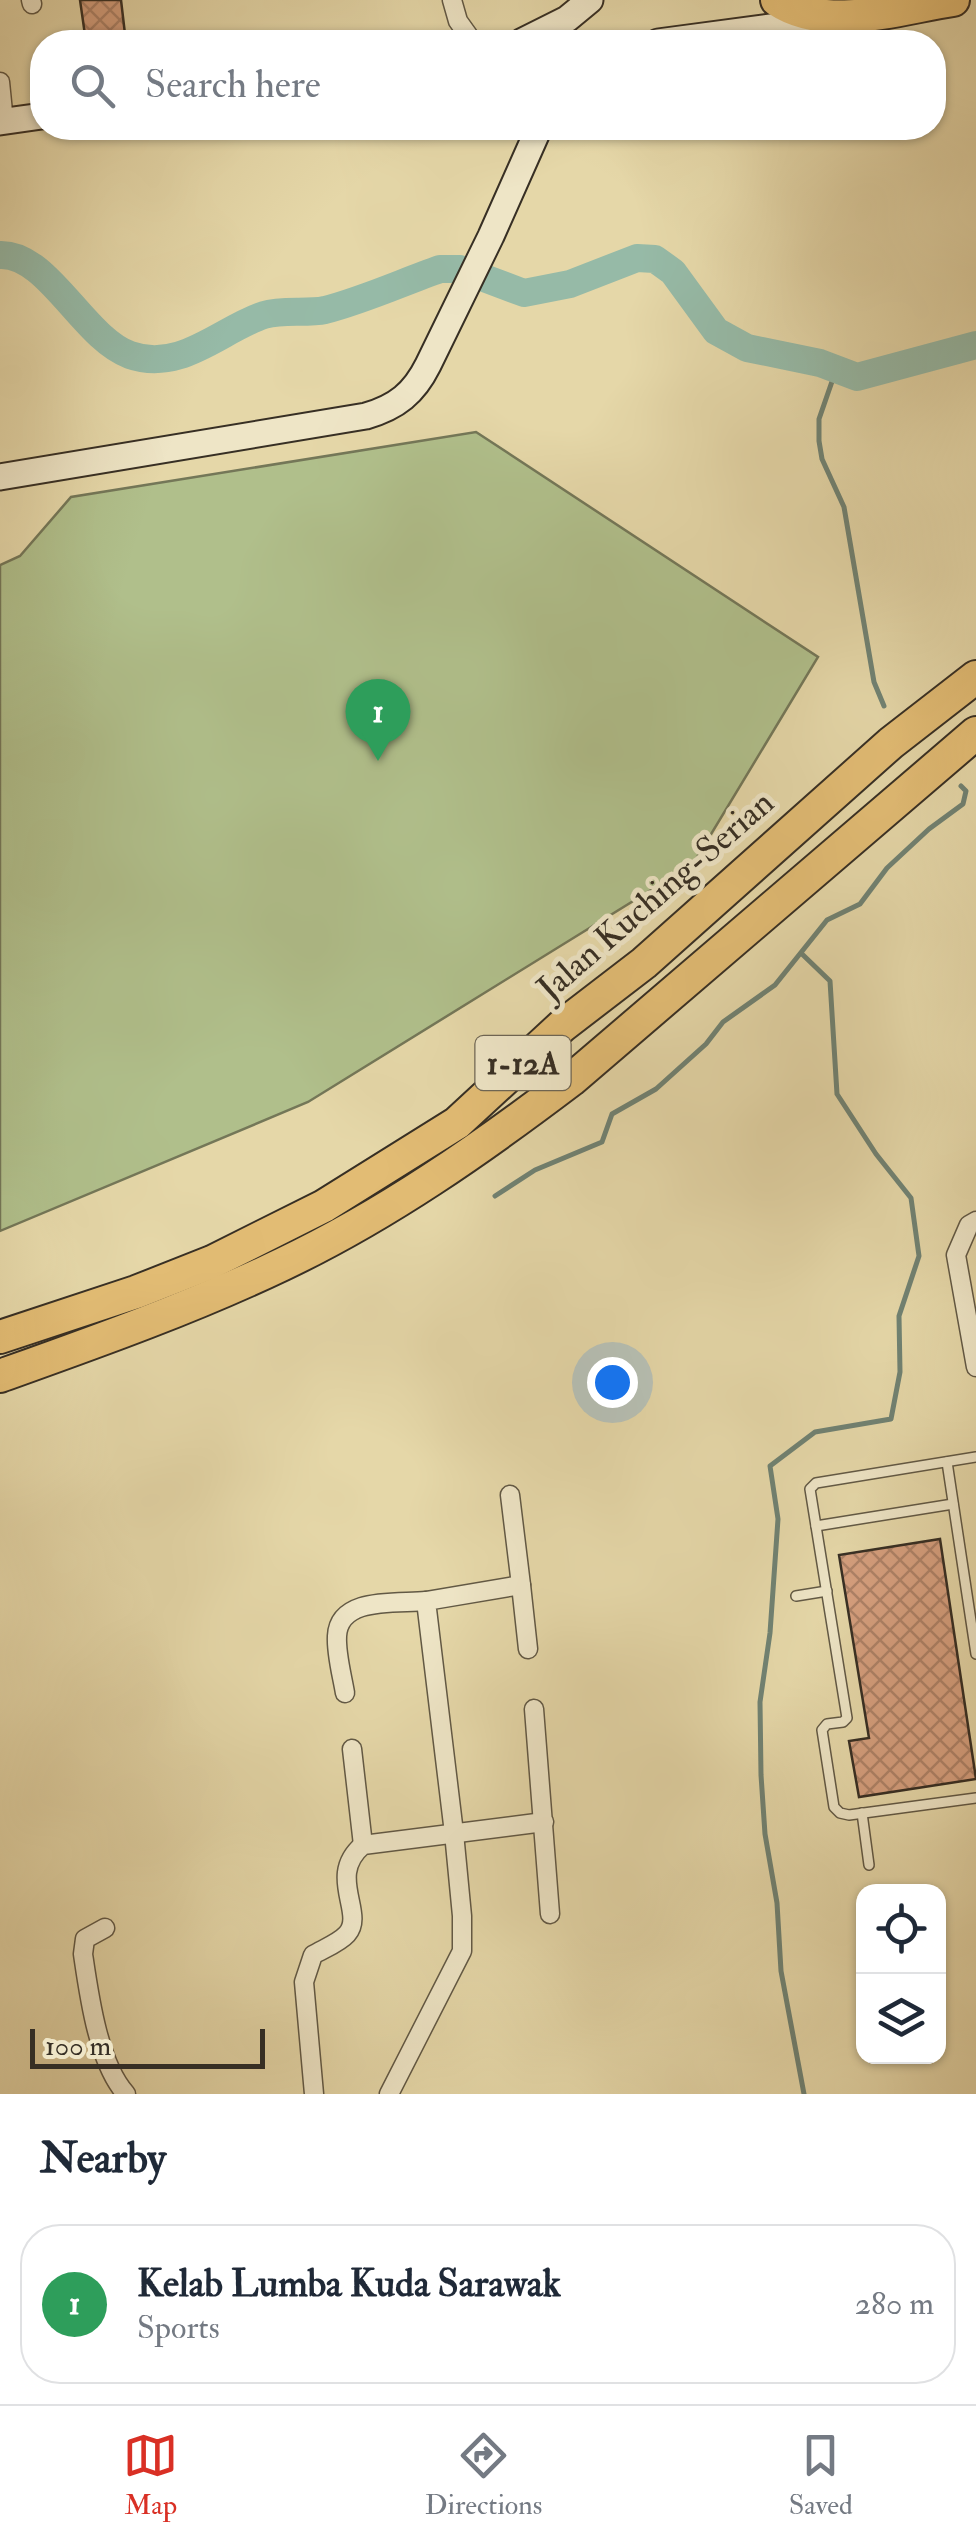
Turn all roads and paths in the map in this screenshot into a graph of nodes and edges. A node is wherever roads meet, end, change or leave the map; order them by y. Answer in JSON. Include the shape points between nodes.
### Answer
{"nodes":[{"id":1,"x":452,"y":0,"type":"edge"},
{"id":2,"x":590,"y":0,"type":"edge"},
{"id":3,"x":776,"y":0,"type":"edge"},
{"id":4,"x":953,"y":0,"type":"edge"},
{"id":5,"x":843,"y":8,"type":"edge"},
{"id":6,"x":465,"y":30,"type":"edge"},
{"id":7,"x":545,"y":30,"type":"edge"},
{"id":8,"x":729,"y":30,"type":"edge"},
{"id":9,"x":0,"y":82,"type":"edge"},
{"id":10,"x":30,"y":118,"type":"edge"},
{"id":11,"x":2,"y":122,"type":"edge"},
{"id":12,"x":533,"y":140,"type":"edge"},
{"id":13,"x":0,"y":477,"type":"edge"},
{"id":14,"x":976,"y":677,"type":"edge"},
{"id":15,"x":976,"y":733,"type":"edge"},
{"id":16,"x":976,"y":1222,"type":"edge"},
{"id":17,"x":0,"y":1337,"type":"edge"},
{"id":18,"x":976,"y":1367,"type":"edge"},
{"id":19,"x":0,"y":1376,"type":"edge"},
{"id":20,"x":976,"y":1458,"type":"edge"},
{"id":21,"x":947,"y":1462,"type":"junction"},
{"id":22,"x":510,"y":1496,"type":"dead end"},
{"id":23,"x":953,"y":1504,"type":"junction"},
{"id":24,"x":816,"y":1526,"type":"junction"},
{"id":25,"x":521,"y":1585,"type":"junction"},
{"id":26,"x":826,"y":1591,"type":"junction"},
{"id":27,"x":796,"y":1596,"type":"dead end"},
{"id":28,"x":426,"y":1602,"type":"junction"},
{"id":29,"x":528,"y":1650,"type":"dead end"},
{"id":30,"x":976,"y":1654,"type":"edge"},
{"id":31,"x":345,"y":1693,"type":"dead end"},
{"id":32,"x":534,"y":1709,"type":"dead end"},
{"id":33,"x":352,"y":1749,"type":"dead end"},
{"id":34,"x":976,"y":1798,"type":"edge"},
{"id":35,"x":862,"y":1814,"type":"junction"},
{"id":36,"x":544,"y":1822,"type":"junction"},
{"id":37,"x":454,"y":1833,"type":"junction"},
{"id":38,"x":364,"y":1844,"type":"junction"},
{"id":39,"x":869,"y":1865,"type":"dead end"},
{"id":40,"x":550,"y":1914,"type":"dead end"},
{"id":41,"x":106,"y":1928,"type":"dead end"},
{"id":42,"x":126,"y":2094,"type":"edge"},
{"id":43,"x":314,"y":2094,"type":"edge"},
{"id":44,"x":389,"y":2094,"type":"edge"}],
"edges":[{"from":1,"to":6,"type":"street"},
{"from":2,"to":7,"type":"street"},
{"from":3,"to":5,"type":"highway","via":[[807,14]]},
{"from":4,"to":5,"type":"highway"},
{"from":5,"to":8,"type":"street"},
{"from":9,"to":11,"type":"street"},
{"from":10,"to":11,"type":"street"},
{"from":12,"to":13,"type":"street","via":[[418,385],[387,410]]},
{"from":14,"to":17,"type":"highway","name":"Jalan Kuching-Serian","number":"1-12A","via":[[442,1132],[324,1206],[227,1255]]},
{"from":15,"to":19,"type":"highway","via":[[571,1080],[422,1186],[266,1272]]},
{"from":16,"to":18,"type":"street","via":[[956,1255]]},
{"from":20,"to":21,"type":"lane"},
{"from":21,"to":23,"type":"lane"},
{"from":21,"to":24,"type":"lane","via":[[816,1483],[810,1489]]},
{"from":22,"to":25,"type":"street"},
{"from":23,"to":24,"type":"lane"},
{"from":23,"to":30,"type":"lane"},
{"from":24,"to":26,"type":"lane"},
{"from":25,"to":28,"type":"street"},
{"from":25,"to":29,"type":"street"},
{"from":26,"to":27,"type":"lane"},
{"from":26,"to":35,"type":"lane","via":[[847,1718],[826,1724],[824,1747],[834,1807],[840,1814]]},
{"from":28,"to":31,"type":"street","via":[[362,1606],[342,1618],[337,1636]]},
{"from":28,"to":37,"type":"street"},
{"from":32,"to":36,"type":"street"},
{"from":33,"to":38,"type":"street"},
{"from":34,"to":35,"type":"lane"},
{"from":35,"to":39,"type":"lane"},
{"from":36,"to":37,"type":"street"},
{"from":36,"to":40,"type":"street"},
{"from":37,"to":38,"type":"street"},
{"from":37,"to":44,"type":"street","via":[[462,1951]]},
{"from":38,"to":43,"type":"street","via":[[346,1872],[352,1925],[312,1954],[306,1968]]},
{"from":41,"to":42,"type":"street","via":[[85,1939],[82,1954],[106,2062]]}]}
